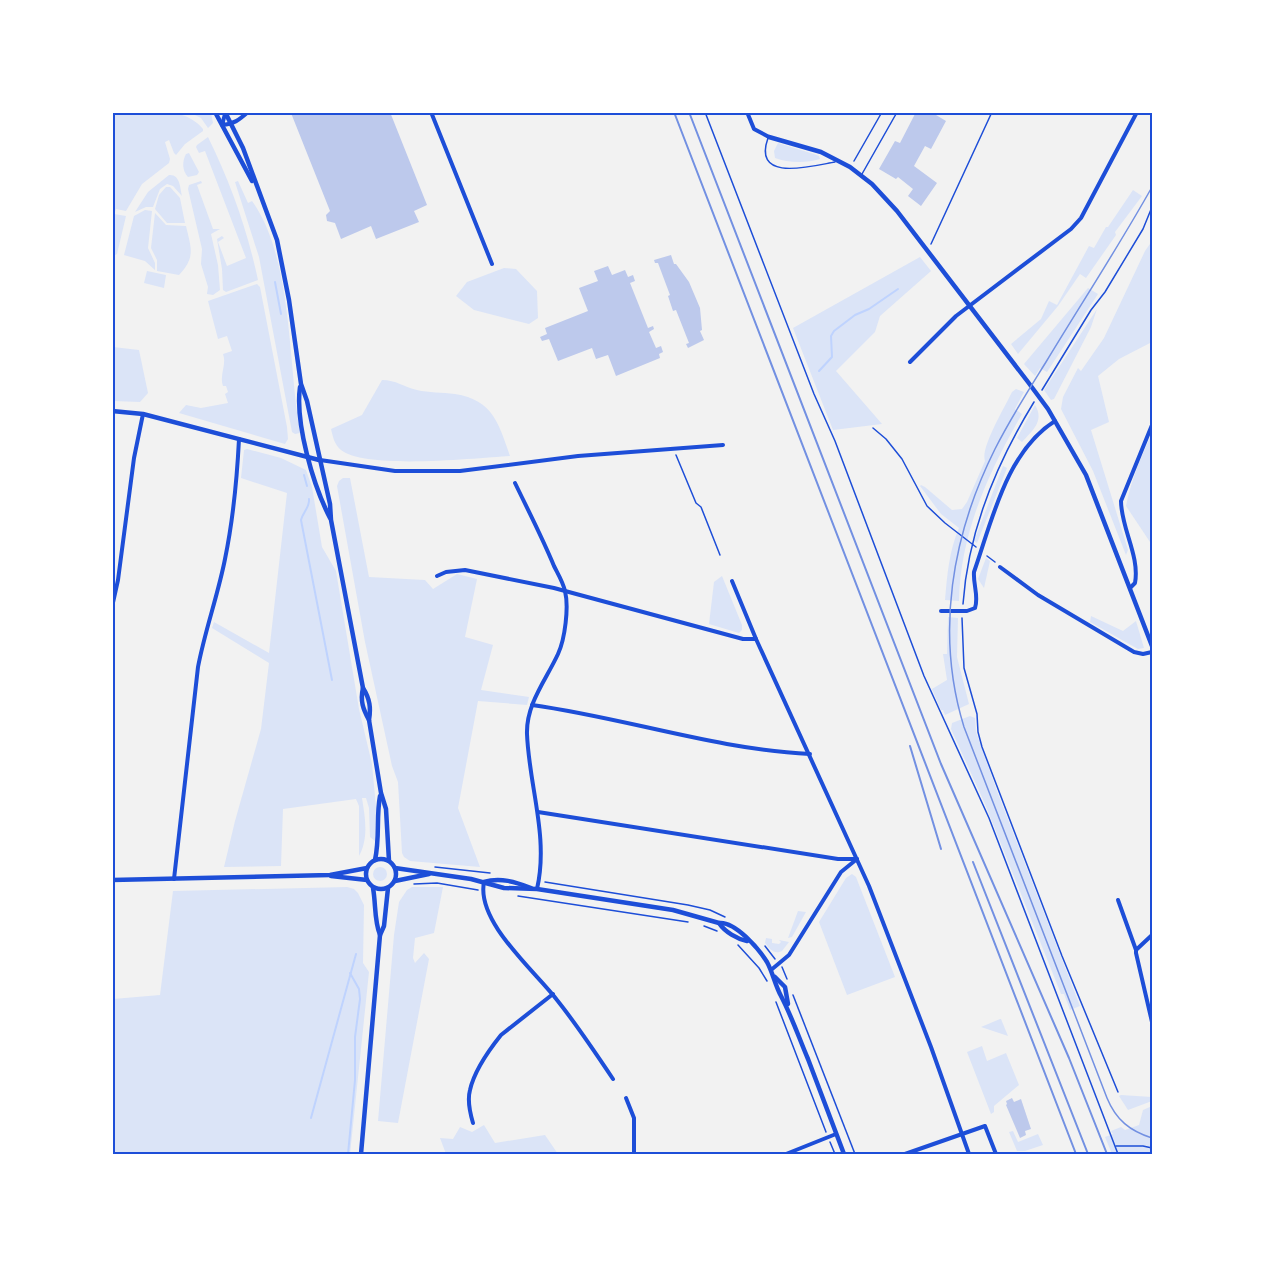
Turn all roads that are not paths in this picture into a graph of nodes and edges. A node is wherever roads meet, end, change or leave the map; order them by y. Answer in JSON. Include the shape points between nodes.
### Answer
{"nodes":[{"id":1,"x":215,"y":112,"type":"edge"},
{"id":2,"x":248,"y":112,"type":"edge"},
{"id":3,"x":431,"y":112,"type":"edge"},
{"id":4,"x":747,"y":112,"type":"edge"},
{"id":5,"x":1137,"y":112,"type":"edge"},
{"id":6,"x":226,"y":113,"type":"edge"},
{"id":7,"x":896,"y":114,"type":"dead end"},
{"id":8,"x":231,"y":124,"type":"junction"},
{"id":9,"x":222,"y":125,"type":"junction"},
{"id":10,"x":769,"y":137,"type":"junction"},
{"id":11,"x":839,"y":161,"type":"junction"},
{"id":12,"x":862,"y":174,"type":"junction"},
{"id":13,"x":258,"y":193,"type":"junction"},
{"id":14,"x":492,"y":264,"type":"dead end"},
{"id":15,"x":969,"y":306,"type":"junction"},
{"id":16,"x":910,"y":362,"type":"dead end"},
{"id":17,"x":301,"y":384,"type":"junction"},
{"id":18,"x":112,"y":411,"type":"edge"},
{"id":19,"x":143,"y":414,"type":"junction"},
{"id":20,"x":1055,"y":421,"type":"junction"},
{"id":21,"x":1152,"y":425,"type":"edge"},
{"id":22,"x":239,"y":439,"type":"junction"},
{"id":23,"x":723,"y":445,"type":"dead end"},
{"id":24,"x":309,"y":458,"type":"junction"},
{"id":25,"x":319,"y":460,"type":"junction"},
{"id":26,"x":515,"y":483,"type":"dead end"},
{"id":27,"x":331,"y":520,"type":"junction"},
{"id":28,"x":1000,"y":567,"type":"dead end"},
{"id":29,"x":437,"y":576,"type":"dead end"},
{"id":30,"x":732,"y":581,"type":"dead end"},
{"id":31,"x":1131,"y":586,"type":"junction"},
{"id":32,"x":565,"y":590,"type":"junction"},
{"id":33,"x":112,"y":607,"type":"edge"},
{"id":34,"x":941,"y":611,"type":"dead end"},
{"id":35,"x":756,"y":639,"type":"junction"},
{"id":36,"x":1152,"y":646,"type":"edge"},
{"id":37,"x":1152,"y":652,"type":"edge"},
{"id":38,"x":532,"y":705,"type":"junction"},
{"id":39,"x":810,"y":754,"type":"junction"},
{"id":40,"x":381,"y":793,"type":"junction"},
{"id":41,"x":538,"y":812,"type":"junction"},
{"id":42,"x":857,"y":859,"type":"junction"},
{"id":43,"x":375,"y":860,"type":"junction"},
{"id":44,"x":389,"y":861,"type":"junction"},
{"id":45,"x":367,"y":868,"type":"junction"},
{"id":46,"x":395,"y":868,"type":"junction"},
{"id":47,"x":429,"y":874,"type":"junction"},
{"id":48,"x":330,"y":875,"type":"junction"},
{"id":49,"x":174,"y":879,"type":"junction"},
{"id":50,"x":112,"y":880,"type":"edge"},
{"id":51,"x":367,"y":880,"type":"junction"},
{"id":52,"x":395,"y":881,"type":"junction"},
{"id":53,"x":484,"y":882,"type":"junction"},
{"id":54,"x":374,"y":888,"type":"junction"},
{"id":55,"x":388,"y":888,"type":"junction"},
{"id":56,"x":537,"y":890,"type":"junction"},
{"id":57,"x":1118,"y":900,"type":"dead end"},
{"id":58,"x":380,"y":935,"type":"junction"},
{"id":59,"x":1152,"y":935,"type":"edge"},
{"id":60,"x":1136,"y":950,"type":"junction"},
{"id":61,"x":771,"y":970,"type":"junction"},
{"id":62,"x":553,"y":994,"type":"junction"},
{"id":63,"x":1152,"y":1022,"type":"edge"},
{"id":64,"x":613,"y":1079,"type":"dead end"},
{"id":65,"x":626,"y":1098,"type":"dead end"},
{"id":66,"x":473,"y":1123,"type":"dead end"},
{"id":67,"x":962,"y":1133,"type":"junction"},
{"id":68,"x":836,"y":1134,"type":"junction"},
{"id":69,"x":361,"y":1155,"type":"edge"},
{"id":70,"x":634,"y":1155,"type":"edge"},
{"id":71,"x":786,"y":1155,"type":"edge"},
{"id":72,"x":844,"y":1155,"type":"edge"},
{"id":73,"x":905,"y":1155,"type":"edge"},
{"id":74,"x":969,"y":1155,"type":"edge"},
{"id":75,"x":996,"y":1155,"type":"edge"}],
"edges":[{"from":1,"to":9,"type":"main road"},
{"from":2,"to":8,"type":"street"},
{"from":3,"to":14,"type":"street"},
{"from":4,"to":10,"type":"street","via":[[756,132]]},
{"from":5,"to":15,"type":"street","via":[[1081,218]]},
{"from":6,"to":8,"type":"main road"},
{"from":6,"to":9,"type":"street"},
{"from":7,"to":12,"type":"lane"},
{"from":8,"to":9,"type":"street"},
{"from":8,"to":13,"type":"main road"},
{"from":9,"to":13,"type":"main road"},
{"from":10,"to":11,"type":"main road","via":[[808,147]]},
{"from":10,"to":11,"type":"lane","via":[[766,155],[776,167]]},
{"from":11,"to":12,"type":"main road"},
{"from":12,"to":15,"type":"main road","via":[[897,211]]},
{"from":13,"to":17,"type":"main road","via":[[277,240]]},
{"from":15,"to":16,"type":"street"},
{"from":15,"to":20,"type":"main road"},
{"from":17,"to":24,"type":"main road","via":[[298,403]]},
{"from":17,"to":25,"type":"main road"},
{"from":18,"to":19,"type":"main road"},
{"from":19,"to":22,"type":"main road"},
{"from":19,"to":33,"type":"street"},
{"from":20,"to":31,"type":"main road","via":[[1086,475]]},
{"from":20,"to":34,"type":"street","via":[[1028,446],[997,507],[974,572],[975,608]]},
{"from":21,"to":31,"type":"street","via":[[1121,501],[1136,567]]},
{"from":22,"to":24,"type":"main road"},
{"from":22,"to":49,"type":"street","via":[[225,561],[198,667]]},
{"from":23,"to":25,"type":"street","via":[[578,456],[460,471],[395,471]]},
{"from":24,"to":25,"type":"main road"},
{"from":24,"to":27,"type":"main road"},
{"from":25,"to":27,"type":"main road"},
{"from":26,"to":32,"type":"street"},
{"from":27,"to":40,"type":"main road","via":[[363,688],[371,708],[369,720]]},
{"from":28,"to":37,"type":"street","via":[[1038,595],[1134,652]]},
{"from":29,"to":32,"type":"street","via":[[465,570]]},
{"from":30,"to":35,"type":"street"},
{"from":31,"to":36,"type":"main road"},
{"from":32,"to":35,"type":"street","via":[[743,639]]},
{"from":32,"to":38,"type":"street","via":[[561,648]]},
{"from":35,"to":39,"type":"street"},
{"from":38,"to":39,"type":"street","via":[[694,739]]},
{"from":38,"to":41,"type":"street","via":[[527,734]]},
{"from":39,"to":42,"type":"street"},
{"from":40,"to":43,"type":"main road"},
{"from":40,"to":44,"type":"main road","via":[[386,809]]},
{"from":41,"to":42,"type":"street","via":[[838,860]]},
{"from":41,"to":56,"type":"street"},
{"from":42,"to":61,"type":"street","via":[[841,872],[789,955]]},
{"from":42,"to":67,"type":"street"},
{"from":43,"to":44,"type":"main road"},
{"from":43,"to":45,"type":"main road"},
{"from":44,"to":46,"type":"main road"},
{"from":45,"to":48,"type":"main road"},
{"from":45,"to":51,"type":"main road"},
{"from":46,"to":47,"type":"main road"},
{"from":46,"to":52,"type":"main road"},
{"from":47,"to":52,"type":"main road"},
{"from":47,"to":53,"type":"main road"},
{"from":48,"to":49,"type":"main road"},
{"from":48,"to":51,"type":"main road"},
{"from":49,"to":50,"type":"main road"},
{"from":51,"to":54,"type":"main road"},
{"from":52,"to":55,"type":"main road"},
{"from":53,"to":56,"type":"main road","via":[[515,890]]},
{"from":53,"to":62,"type":"street","via":[[483,899],[492,918],[514,952]]},
{"from":54,"to":55,"type":"main road"},
{"from":54,"to":58,"type":"main road"},
{"from":55,"to":58,"type":"main road"},
{"from":56,"to":61,"type":"main road","via":[[699,916],[719,923],[747,941]]},
{"from":57,"to":60,"type":"street"},
{"from":58,"to":69,"type":"main road"},
{"from":59,"to":60,"type":"street"},
{"from":60,"to":63,"type":"street"},
{"from":61,"to":68,"type":"main road"},
{"from":62,"to":64,"type":"street"},
{"from":62,"to":66,"type":"street","via":[[501,1035],[492,1047],[470,1088]]},
{"from":65,"to":70,"type":"street","via":[[634,1118]]},
{"from":67,"to":73,"type":"street"},
{"from":67,"to":74,"type":"street"},
{"from":67,"to":75,"type":"street","via":[[985,1126]]},
{"from":68,"to":71,"type":"street"},
{"from":68,"to":72,"type":"main road"}]}
